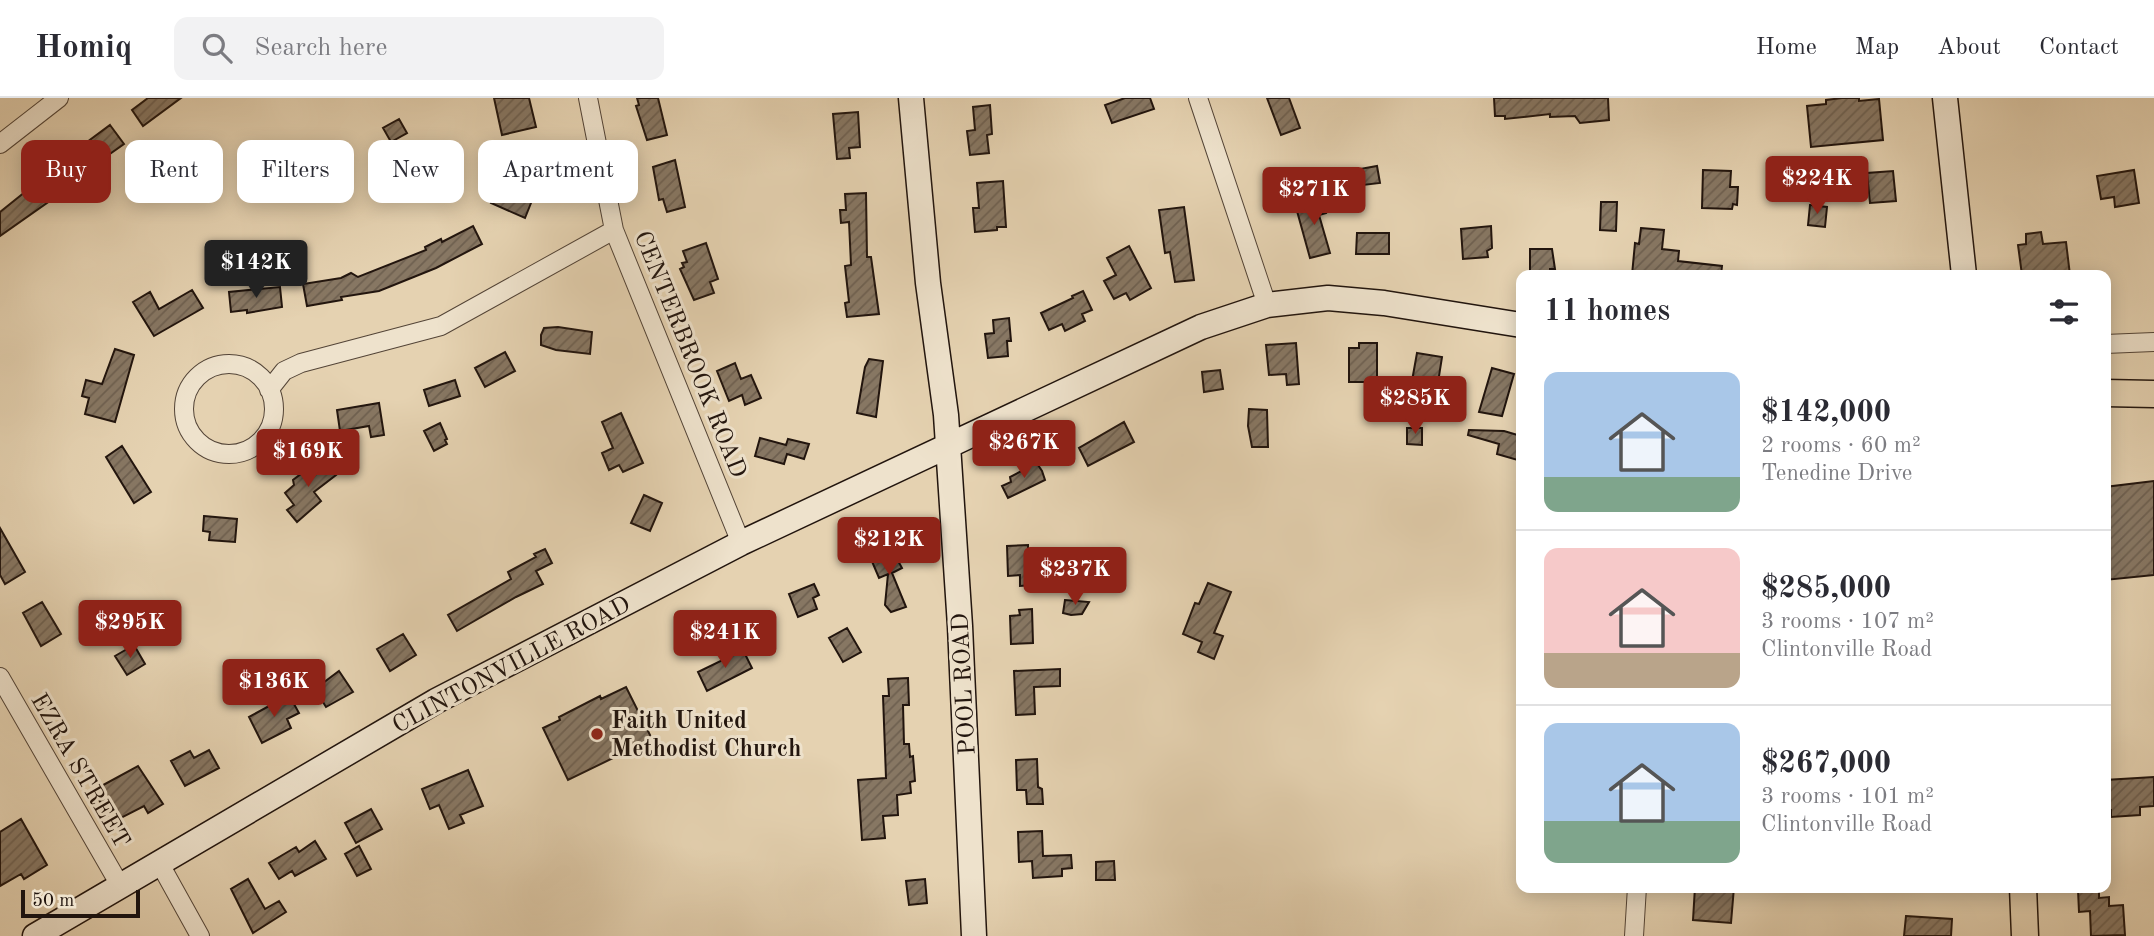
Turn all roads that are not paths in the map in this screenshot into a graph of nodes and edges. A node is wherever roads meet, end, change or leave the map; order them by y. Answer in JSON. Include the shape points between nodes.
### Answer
{"nodes":[{"id":1,"x":59,"y":98,"type":"edge"},
{"id":2,"x":588,"y":98,"type":"edge"},
{"id":3,"x":911,"y":98,"type":"edge"},
{"id":4,"x":1198,"y":98,"type":"edge"},
{"id":5,"x":1945,"y":98,"type":"edge"},
{"id":6,"x":0,"y":144,"type":"edge"},
{"id":7,"x":614,"y":230,"type":"junction"},
{"id":8,"x":1963,"y":270,"type":"edge"},
{"id":9,"x":1267,"y":305,"type":"junction"},
{"id":10,"x":1516,"y":324,"type":"edge"},
{"id":11,"x":2154,"y":342,"type":"edge"},
{"id":12,"x":2111,"y":344,"type":"edge"},
{"id":13,"x":269,"y":390,"type":"junction"},
{"id":14,"x":2111,"y":393,"type":"edge"},
{"id":15,"x":2154,"y":394,"type":"edge"},
{"id":16,"x":948,"y":446,"type":"junction"},
{"id":17,"x":741,"y":543,"type":"junction"},
{"id":18,"x":0,"y":677,"type":"edge"},
{"id":19,"x":160,"y":864,"type":"junction"},
{"id":20,"x":121,"y":887,"type":"junction"},
{"id":21,"x":1637,"y":893,"type":"edge"},
{"id":22,"x":2023,"y":893,"type":"edge"},
{"id":23,"x":35,"y":936,"type":"edge"},
{"id":24,"x":200,"y":936,"type":"edge"},
{"id":25,"x":974,"y":936,"type":"edge"},
{"id":26,"x":1634,"y":936,"type":"edge"},
{"id":27,"x":2025,"y":936,"type":"edge"}],
"edges":[{"from":1,"to":6,"type":"street"},
{"from":2,"to":7,"type":"street","name":"CENTERBROOK ROAD"},
{"from":3,"to":16,"type":"main road","name":"POOL ROAD"},
{"from":4,"to":9,"type":"street"},
{"from":5,"to":8,"type":"main road"},
{"from":7,"to":13,"type":"street","via":[[441,326],[301,363],[284,371]]},
{"from":7,"to":17,"type":"street","name":"CENTERBROOK ROAD"},
{"from":9,"to":10,"type":"main road","name":"CLINTONVILLE ROAD","via":[[1342,298]]},
{"from":9,"to":16,"type":"main road","name":"CLINTONVILLE ROAD","via":[[1201,327]]},
{"from":11,"to":12,"type":"street"},
{"from":13,"to":13,"type":"street","via":[[273,418],[268,431],[247,450],[234,454],[206,448],[188,428],[184,414],[187,392],[211,368],[245,367]]},
{"from":14,"to":15,"type":"main road"},
{"from":16,"to":17,"type":"main road","name":"CLINTONVILLE ROAD"},
{"from":16,"to":25,"type":"main road","name":"POOL ROAD"},
{"from":17,"to":19,"type":"main road","name":"CLINTONVILLE ROAD","via":[[436,701]]},
{"from":18,"to":20,"type":"street","name":"EZRA STREET"},
{"from":19,"to":20,"type":"main road","name":"CLINTONVILLE ROAD"},
{"from":19,"to":24,"type":"street"},
{"from":20,"to":23,"type":"main road","name":"CLINTONVILLE ROAD"},
{"from":21,"to":26,"type":"street"},
{"from":22,"to":27,"type":"main road"}]}
